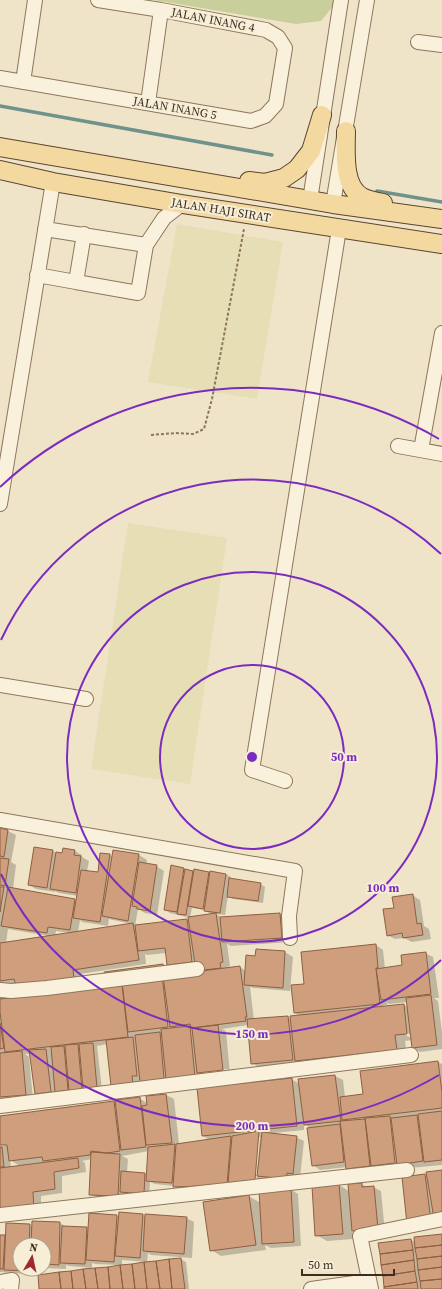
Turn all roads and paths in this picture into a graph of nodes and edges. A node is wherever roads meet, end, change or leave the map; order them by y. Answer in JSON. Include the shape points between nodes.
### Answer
{"nodes":[{"id":1,"x":35,"y":0,"type":"edge"},
{"id":2,"x":98,"y":0,"type":"edge"},
{"id":3,"x":341,"y":0,"type":"edge"},
{"id":4,"x":367,"y":0,"type":"edge"},
{"id":5,"x":161,"y":10,"type":"junction"},
{"id":6,"x":278,"y":37,"type":"joint"},
{"id":7,"x":418,"y":42,"type":"dead end"},
{"id":8,"x":442,"y":45,"type":"edge"},
{"id":9,"x":0,"y":78,"type":"edge"},
{"id":10,"x":23,"y":82,"type":"junction"},
{"id":11,"x":148,"y":103,"type":"junction"},
{"id":12,"x":322,"y":115,"type":"junction"},
{"id":13,"x":346,"y":131,"type":"junction"},
{"id":14,"x":1,"y":148,"type":"edge"},
{"id":15,"x":0,"y":170,"type":"edge"},
{"id":16,"x":53,"y":182,"type":"junction"},
{"id":17,"x":182,"y":204,"type":"junction"},
{"id":18,"x":321,"y":206,"type":"junction"},
{"id":19,"x":247,"y":214,"type":"junction"},
{"id":20,"x":442,"y":219,"type":"edge"},
{"id":21,"x":339,"y":228,"type":"junction"},
{"id":22,"x":45,"y":229,"type":"junction"},
{"id":23,"x":84,"y":234,"type":"junction"},
{"id":24,"x":442,"y":238,"type":"edge"},
{"id":25,"x":442,"y":244,"type":"edge"},
{"id":26,"x":146,"y":245,"type":"junction"},
{"id":27,"x":37,"y":276,"type":"junction"},
{"id":28,"x":76,"y":282,"type":"junction"},
{"id":29,"x":442,"y":334,"type":"edge"},
{"id":30,"x":150,"y":435,"type":"dead end"},
{"id":31,"x":398,"y":446,"type":"dead end"},
{"id":32,"x":421,"y":450,"type":"junction"},
{"id":33,"x":442,"y":454,"type":"edge"},
{"id":34,"x":2,"y":477,"type":"edge"},
{"id":35,"x":0,"y":504,"type":"edge"},
{"id":36,"x":0,"y":685,"type":"edge"},
{"id":37,"x":86,"y":699,"type":"dead end"},
{"id":38,"x":286,"y":780,"type":"dead end"},
{"id":39,"x":0,"y":820,"type":"edge"},
{"id":40,"x":290,"y":938,"type":"dead end"},
{"id":41,"x":197,"y":968,"type":"dead end"},
{"id":42,"x":0,"y":990,"type":"edge"},
{"id":43,"x":411,"y":1055,"type":"dead end"},
{"id":44,"x":0,"y":1106,"type":"edge"},
{"id":45,"x":407,"y":1170,"type":"dead end"},
{"id":46,"x":0,"y":1215,"type":"edge"},
{"id":47,"x":442,"y":1219,"type":"edge"},
{"id":48,"x":0,"y":1282,"type":"edge"},
{"id":49,"x":370,"y":1285,"type":"edge"},
{"id":50,"x":11,"y":1289,"type":"edge"},
{"id":51,"x":311,"y":1289,"type":"edge"}],
"edges":[{"from":1,"to":10,"type":"street"},
{"from":2,"to":5,"type":"street","name":"JALAN INANG 4"},
{"from":3,"to":12,"type":"street"},
{"from":4,"to":13,"type":"street"},
{"from":5,"to":6,"type":"street","name":"JALAN INANG 4","via":[[266,30]]},
{"from":5,"to":11,"type":"street"},
{"from":6,"to":11,"type":"street","name":"JALAN INANG 5","via":[[285,48],[276,104],[265,116],[251,121]]},
{"from":7,"to":8,"type":"street"},
{"from":9,"to":10,"type":"street","name":"JALAN INANG 5"},
{"from":10,"to":11,"type":"street","name":"JALAN INANG 5"},
{"from":12,"to":14,"type":"main road","via":[[311,151],[297,169],[284,178],[265,183],[62,152]]},
{"from":12,"to":18,"type":"street"},
{"from":13,"to":18,"type":"street"},
{"from":13,"to":20,"type":"main road","via":[[346,170],[354,188],[362,197]]},
{"from":14,"to":18,"type":"main road","name":"JALAN HAJI SIRAT"},
{"from":15,"to":16,"type":"main road","name":"JALAN HAJI SIRAT"},
{"from":16,"to":17,"type":"main road","name":"JALAN HAJI SIRAT"},
{"from":16,"to":22,"type":"street"},
{"from":17,"to":19,"type":"main road","name":"JALAN HAJI SIRAT"},
{"from":17,"to":26,"type":"street","via":[[164,218]]},
{"from":18,"to":19,"type":"main road","via":[[308,215],[264,208]]},
{"from":18,"to":20,"type":"main road","name":"JALAN HAJI SIRAT"},
{"from":18,"to":24,"type":"main road","via":[[332,218]]},
{"from":19,"to":21,"type":"main road","name":"JALAN HAJI SIRAT"},
{"from":19,"to":30,"type":"path","via":[[204,429],[193,434]]},
{"from":21,"to":25,"type":"main road","name":"JALAN HAJI SIRAT"},
{"from":21,"to":38,"type":"street","via":[[252,770]]},
{"from":22,"to":23,"type":"street"},
{"from":22,"to":27,"type":"street"},
{"from":23,"to":26,"type":"street"},
{"from":23,"to":28,"type":"street"},
{"from":26,"to":28,"type":"street","via":[[138,293]]},
{"from":27,"to":28,"type":"street"},
{"from":27,"to":34,"type":"street"},
{"from":29,"to":32,"type":"street"},
{"from":31,"to":32,"type":"street"},
{"from":32,"to":33,"type":"street"},
{"from":34,"to":35,"type":"street"},
{"from":36,"to":37,"type":"street"},
{"from":39,"to":40,"type":"street","via":[[295,871],[289,916]]},
{"from":41,"to":42,"type":"street","via":[[47,988]]},
{"from":43,"to":44,"type":"street"},
{"from":45,"to":46,"type":"street"},
{"from":47,"to":49,"type":"street","via":[[360,1236]]},
{"from":48,"to":50,"type":"street","via":[[12,1280]]},
{"from":49,"to":51,"type":"street"}]}
